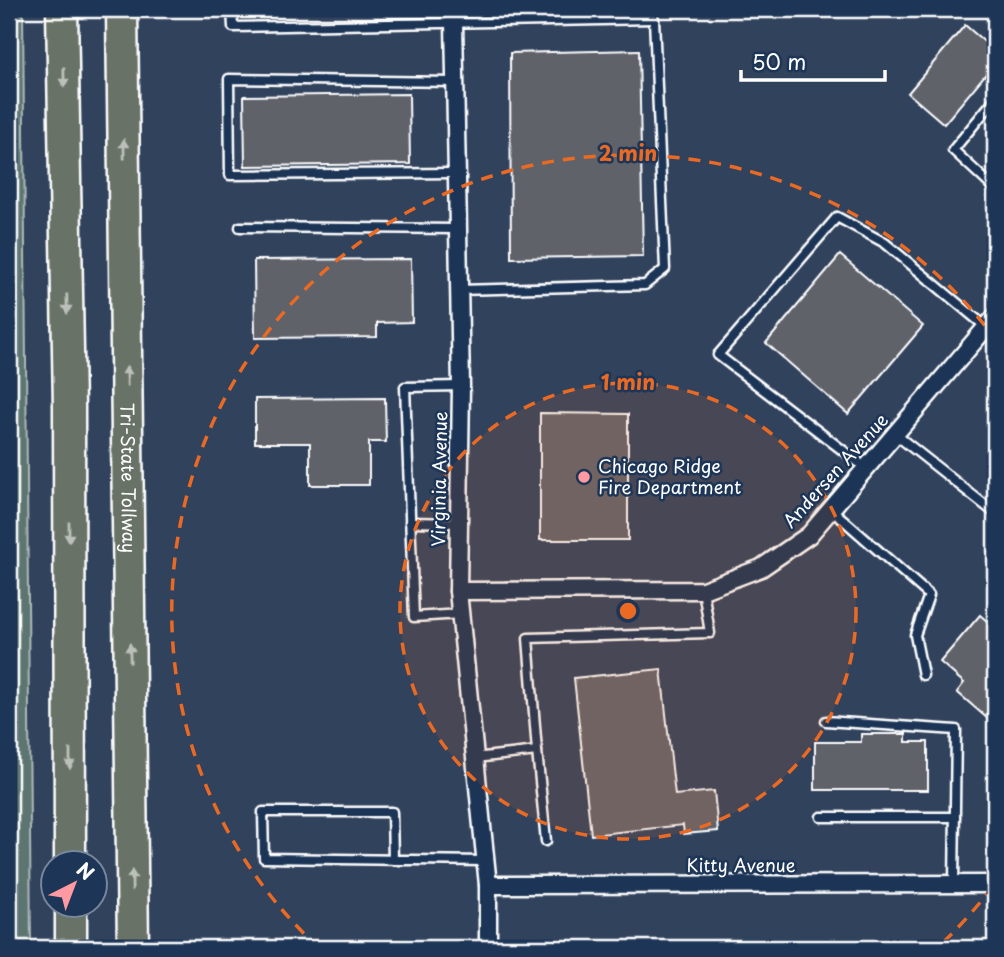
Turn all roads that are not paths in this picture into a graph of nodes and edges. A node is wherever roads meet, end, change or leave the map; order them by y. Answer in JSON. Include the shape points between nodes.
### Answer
{"nodes":[{"id":1,"x":62,"y":9,"type":"edge"},
{"id":2,"x":122,"y":9,"type":"edge"},
{"id":3,"x":232,"y":9,"type":"edge"},
{"id":4,"x":640,"y":9,"type":"edge"},
{"id":5,"x":455,"y":15,"type":"edge"},
{"id":6,"x":654,"y":19,"type":"junction"},
{"id":7,"x":455,"y":82,"type":"junction"},
{"id":8,"x":995,"y":99,"type":"edge"},
{"id":9,"x":456,"y":173,"type":"junction"},
{"id":10,"x":995,"y":189,"type":"edge"},
{"id":11,"x":240,"y":228,"type":"dead end"},
{"id":12,"x":457,"y":229,"type":"junction"},
{"id":13,"x":458,"y":290,"type":"junction"},
{"id":14,"x":991,"y":322,"type":"edge"},
{"id":15,"x":461,"y":386,"type":"junction"},
{"id":16,"x":895,"y":434,"type":"junction"},
{"id":17,"x":866,"y":468,"type":"junction"},
{"id":18,"x":831,"y":509,"type":"junction"},
{"id":19,"x":995,"y":513,"type":"edge"},
{"id":20,"x":410,"y":522,"type":"junction"},
{"id":21,"x":459,"y":523,"type":"junction"},
{"id":22,"x":703,"y":590,"type":"junction"},
{"id":23,"x":458,"y":591,"type":"junction"},
{"id":24,"x":461,"y":614,"type":"junction"},
{"id":25,"x":923,"y":675,"type":"dead end"},
{"id":26,"x":826,"y":721,"type":"dead end"},
{"id":27,"x":537,"y":751,"type":"junction"},
{"id":28,"x":475,"y":758,"type":"junction"},
{"id":29,"x":821,"y":817,"type":"dead end"},
{"id":30,"x":955,"y":817,"type":"junction"},
{"id":31,"x":546,"y":841,"type":"dead end"},
{"id":32,"x":71,"y":848,"type":"edge"},
{"id":33,"x":393,"y":860,"type":"junction"},
{"id":34,"x":486,"y":861,"type":"junction"},
{"id":35,"x":995,"y":884,"type":"edge"},
{"id":36,"x":954,"y":885,"type":"junction"},
{"id":37,"x":488,"y":886,"type":"junction"},
{"id":38,"x":71,"y":918,"type":"edge"},
{"id":39,"x":71,"y":948,"type":"edge"},
{"id":40,"x":133,"y":948,"type":"edge"},
{"id":41,"x":488,"y":948,"type":"edge"}],
"edges":[{"from":1,"to":32,"type":"highway","one_way":true},
{"from":40,"to":2,"type":"highway","name":"Tri-State Tollway","one_way":true},
{"from":3,"to":5,"type":"lane","via":[[233,27]]},
{"from":4,"to":6,"type":"lane"},
{"from":5,"to":6,"type":"lane"},
{"from":5,"to":7,"type":"street","name":"Virginia Avenue"},
{"from":6,"to":13,"type":"lane","via":[[665,269],[645,285]]},
{"from":7,"to":9,"type":"street","name":"Virginia Avenue"},
{"from":7,"to":9,"type":"lane","via":[[229,79],[230,175]]},
{"from":8,"to":10,"type":"lane","via":[[953,150]]},
{"from":9,"to":12,"type":"street","name":"Virginia Avenue"},
{"from":11,"to":12,"type":"lane"},
{"from":12,"to":13,"type":"street","name":"Virginia Avenue"},
{"from":13,"to":15,"type":"street","name":"Virginia Avenue"},
{"from":14,"to":16,"type":"street","name":"Andersen Avenue"},
{"from":14,"to":17,"type":"lane","via":[[885,243],[836,217],[718,355]]},
{"from":15,"to":20,"type":"lane","via":[[405,387]]},
{"from":15,"to":21,"type":"street","name":"Virginia Avenue"},
{"from":16,"to":17,"type":"street","name":"Andersen Avenue"},
{"from":16,"to":19,"type":"lane"},
{"from":17,"to":18,"type":"street","name":"Andersen Avenue"},
{"from":18,"to":22,"type":"street","name":"Andersen Avenue","via":[[809,535],[761,568]]},
{"from":18,"to":25,"type":"lane","via":[[929,595],[915,635]]},
{"from":20,"to":21,"type":"lane"},
{"from":20,"to":24,"type":"lane","via":[[414,617]]},
{"from":21,"to":23,"type":"street","name":"Virginia Avenue"},
{"from":22,"to":23,"type":"street","name":"Andersen Avenue"},
{"from":22,"to":27,"type":"lane","via":[[710,634],[528,638]]},
{"from":23,"to":24,"type":"street","name":"Virginia Avenue"},
{"from":24,"to":28,"type":"street","name":"Virginia Avenue"},
{"from":26,"to":30,"type":"lane","via":[[957,730]]},
{"from":27,"to":28,"type":"lane"},
{"from":27,"to":31,"type":"lane"},
{"from":28,"to":34,"type":"street","name":"Virginia Avenue"},
{"from":29,"to":30,"type":"lane"},
{"from":30,"to":36,"type":"lane"},
{"from":33,"to":33,"type":"lane","via":[[264,858],[263,812],[392,812]]},
{"from":33,"to":34,"type":"lane"},
{"from":34,"to":37,"type":"street","name":"Virginia Avenue"},
{"from":35,"to":36,"type":"street","name":"Kitty Avenue"},
{"from":36,"to":37,"type":"street","name":"Kitty Avenue"},
{"from":37,"to":41,"type":"street","name":"Virginia Avenue"},
{"from":38,"to":39,"type":"highway"}]}
